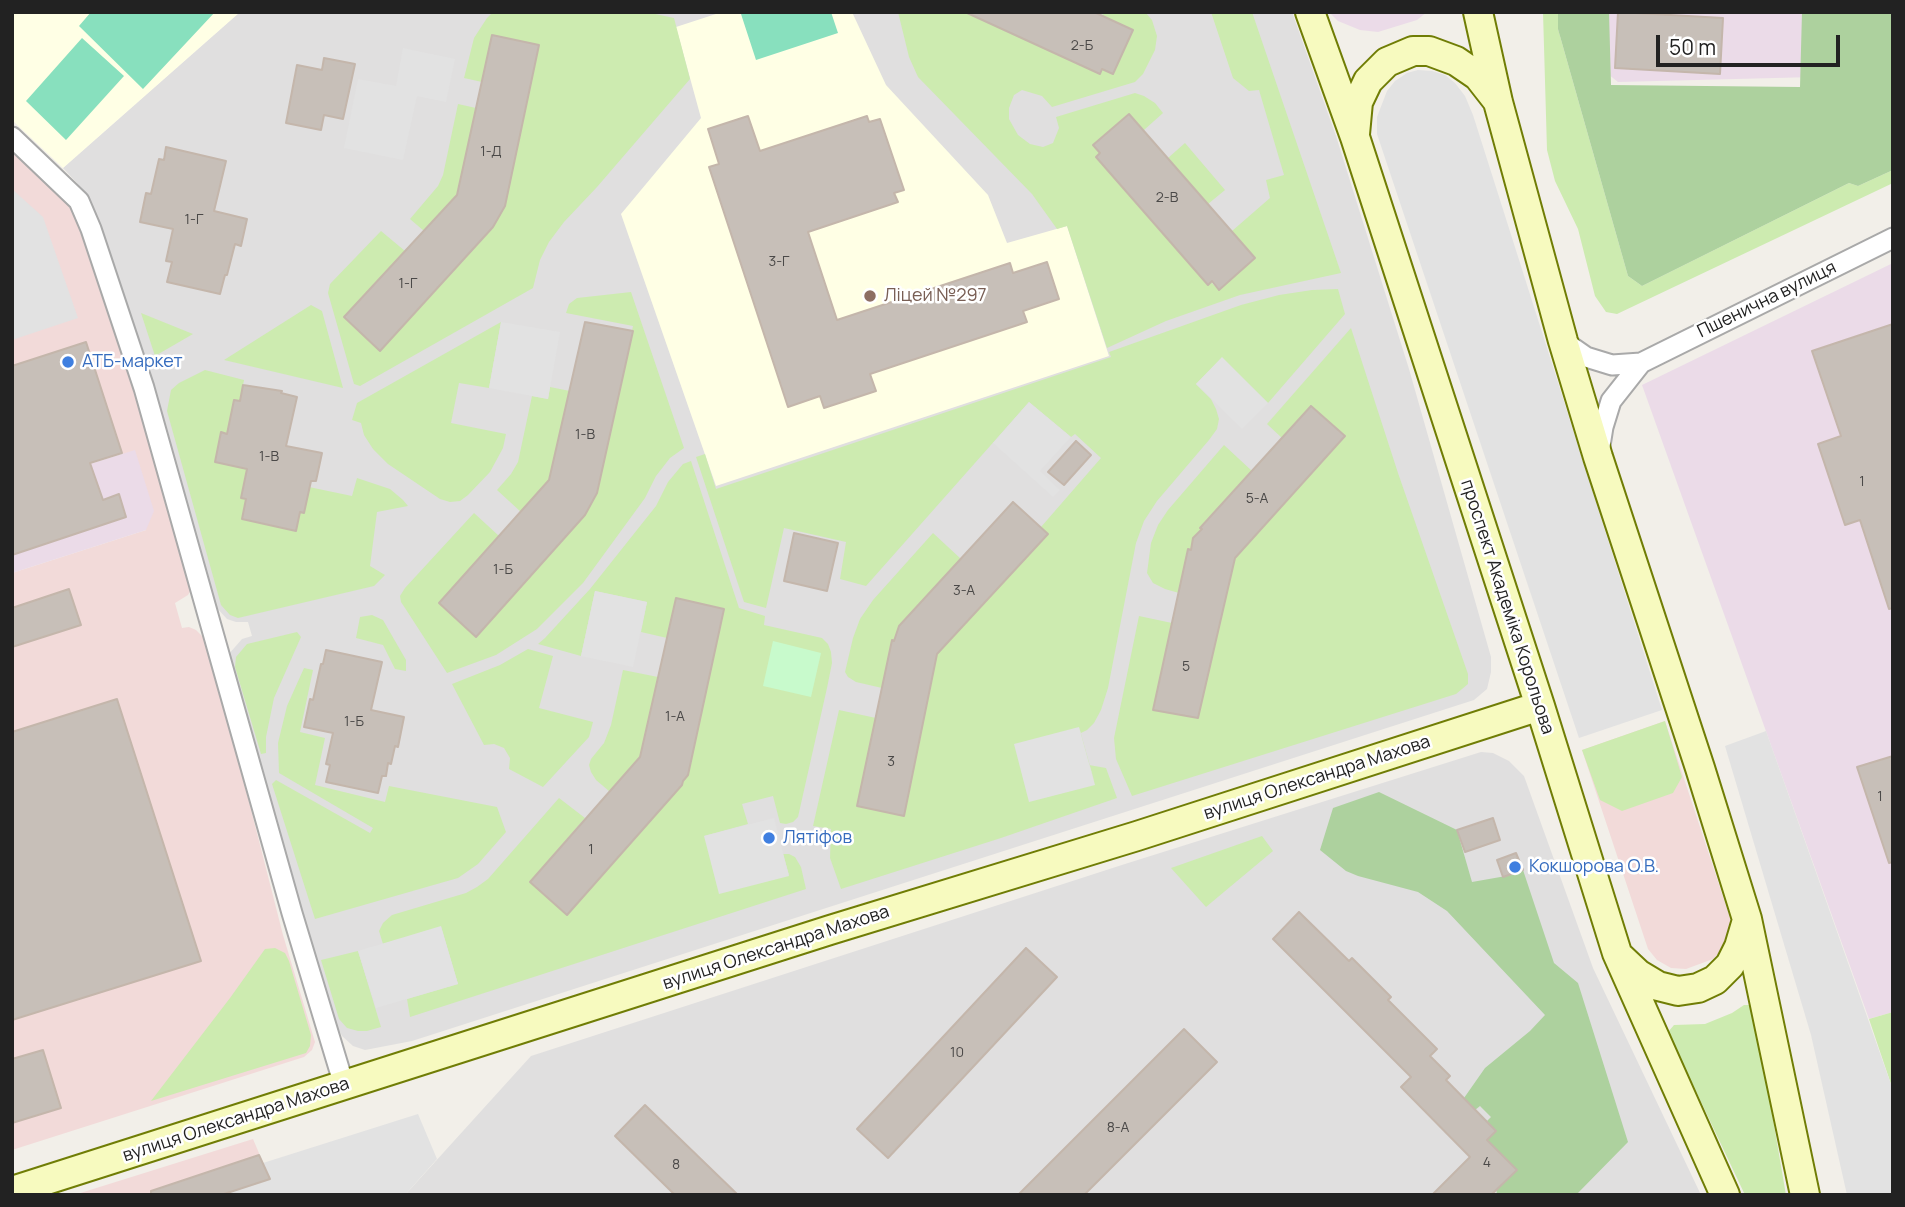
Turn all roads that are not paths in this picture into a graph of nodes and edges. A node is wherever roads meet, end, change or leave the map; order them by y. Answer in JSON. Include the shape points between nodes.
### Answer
{"nodes":[{"id":1,"x":1310,"y":12,"type":"edge"},
{"id":2,"x":1478,"y":12,"type":"edge"},
{"id":3,"x":1498,"y":102,"type":"junction"},
{"id":4,"x":12,"y":136,"type":"edge"},
{"id":5,"x":1355,"y":137,"type":"junction"},
{"id":6,"x":1893,"y":238,"type":"edge"},
{"id":7,"x":1563,"y":341,"type":"junction"},
{"id":8,"x":1641,"y":363,"type":"junction"},
{"id":9,"x":1598,"y":457,"type":"junction"},
{"id":10,"x":1540,"y":706,"type":"junction"},
{"id":11,"x":1747,"y":919,"type":"junction"},
{"id":12,"x":1617,"y":953,"type":"junction"},
{"id":13,"x":344,"y":1085,"type":"junction"},
{"id":14,"x":12,"y":1191,"type":"edge"},
{"id":15,"x":1725,"y":1195,"type":"edge"},
{"id":16,"x":1805,"y":1195,"type":"edge"}],
"edges":[{"from":1,"to":5,"type":"main road","name":"проспект Академіка Корольова"},
{"from":2,"to":3,"type":"main road"},
{"from":3,"to":5,"type":"main road","via":[[1478,76],[1456,61],[1429,51],[1413,51],[1387,62],[1368,81],[1358,102]]},
{"from":3,"to":7,"type":"main road"},
{"from":4,"to":13,"type":"street","via":[[79,201],[91,229],[144,388]]},
{"from":5,"to":10,"type":"main road","name":"проспект Академіка Корольова"},
{"from":6,"to":8,"type":"street","name":"Пшенична вулиця"},
{"from":7,"to":8,"type":"street","name":"Пшенична вулиця","via":[[1612,365]]},
{"from":7,"to":9,"type":"main road"},
{"from":8,"to":9,"type":"street","name":"Пшенична вулиця","via":[[1611,401]]},
{"from":9,"to":11,"type":"main road"},
{"from":10,"to":12,"type":"main road","name":"проспект Академіка Корольова"},
{"from":10,"to":13,"type":"main road","name":"вулиця Олександра Махова"},
{"from":11,"to":12,"type":"main road","via":[[1730,965],[1698,988],[1678,991],[1658,986]]},
{"from":11,"to":16,"type":"main road"},
{"from":12,"to":15,"type":"main road","name":"проспект Академіка Корольова"},
{"from":13,"to":14,"type":"main road","name":"вулиця Олександра Махова"}]}
